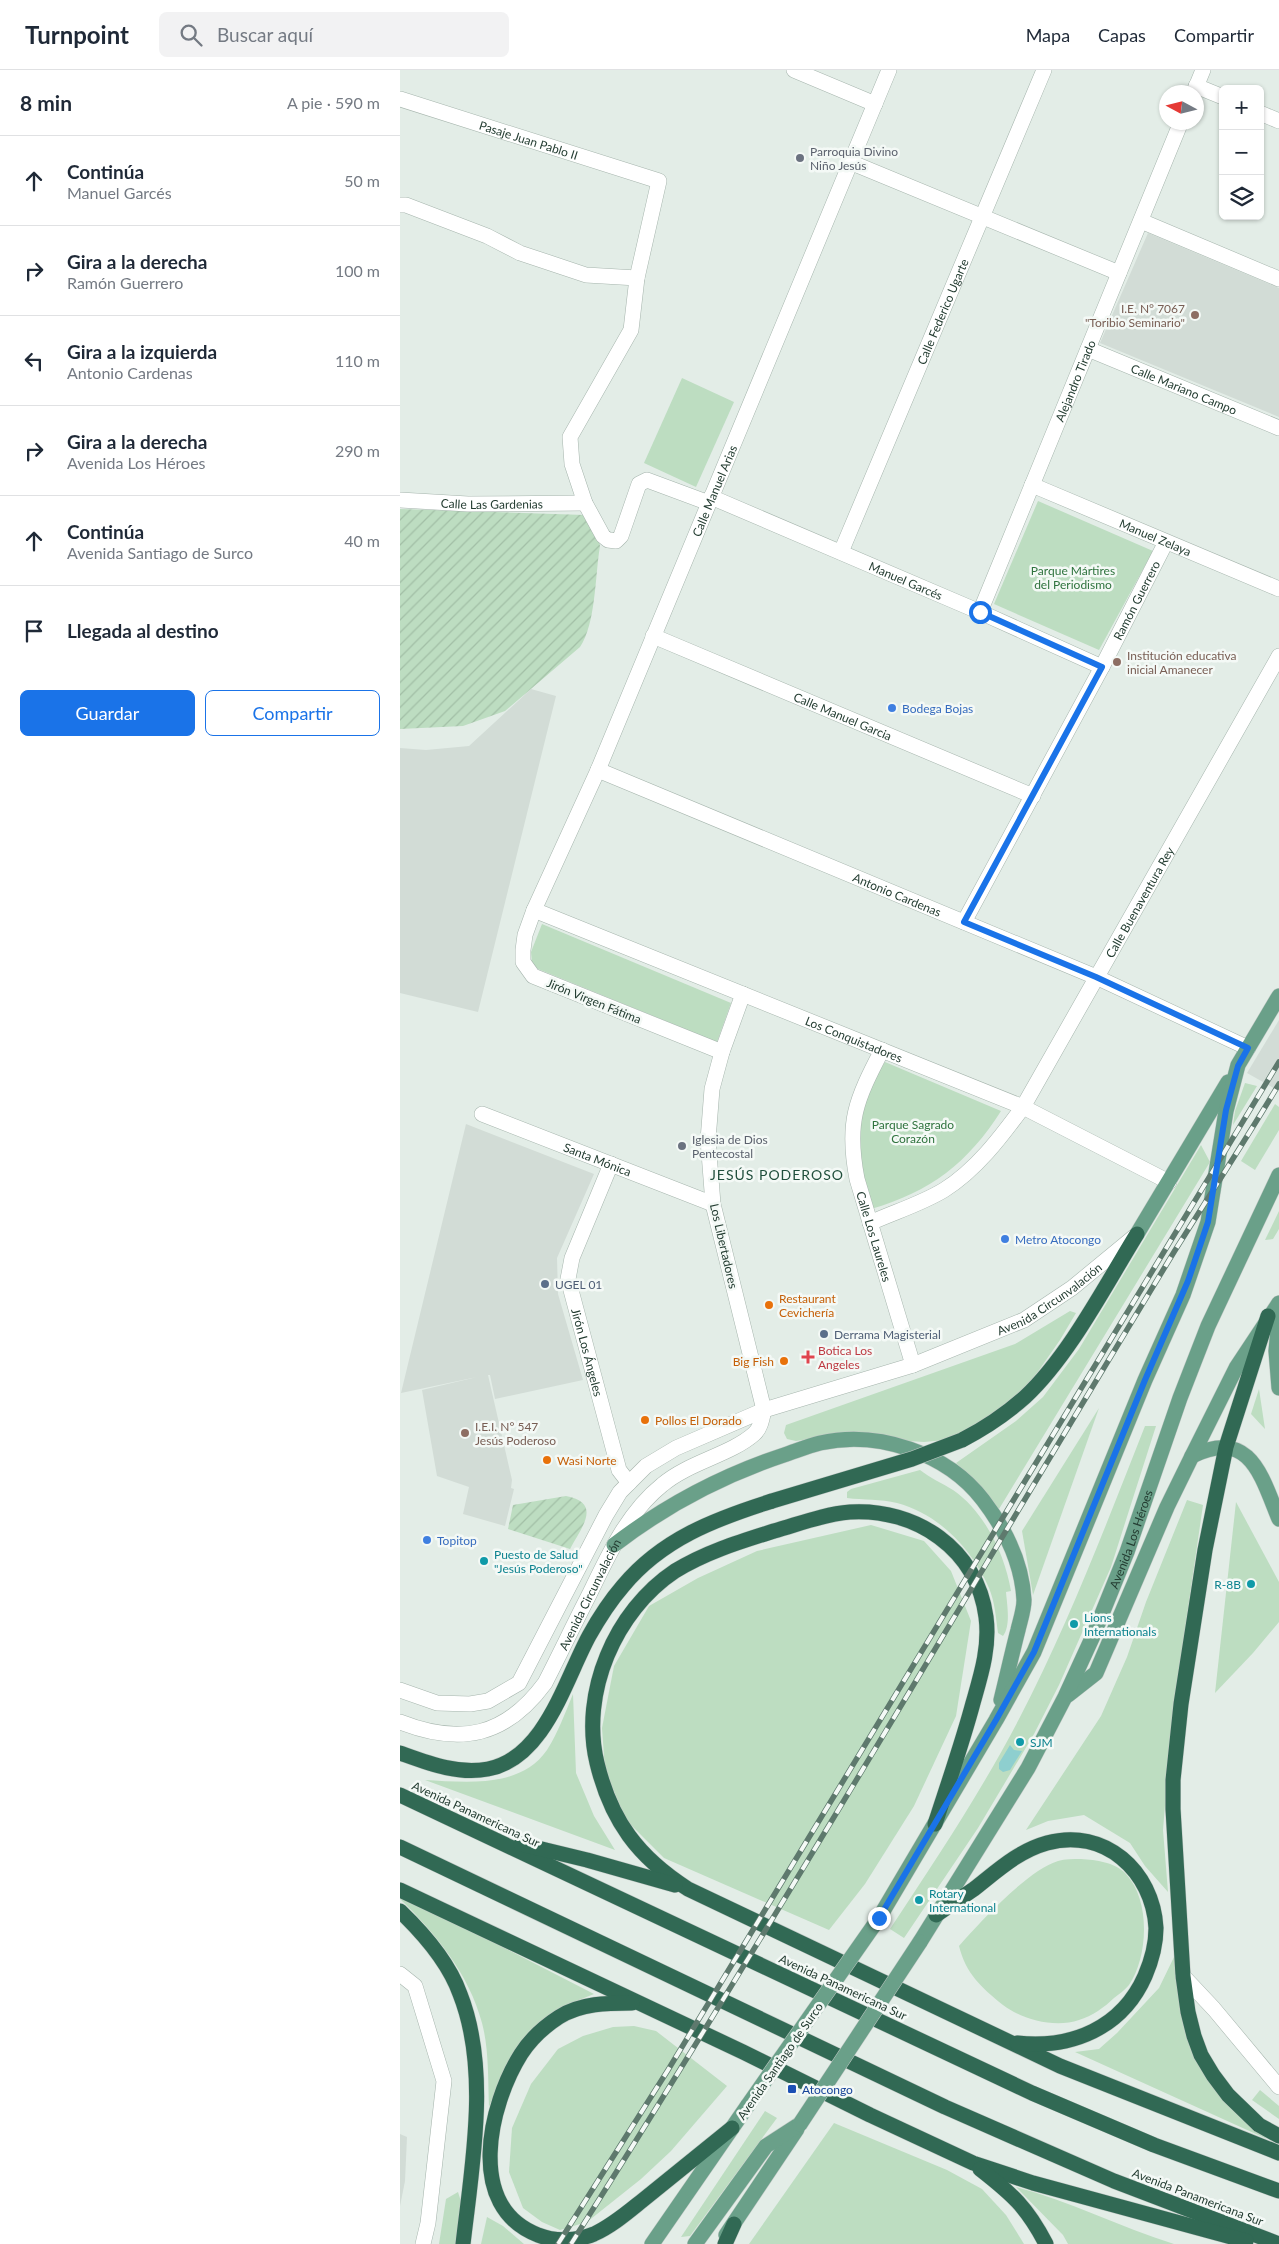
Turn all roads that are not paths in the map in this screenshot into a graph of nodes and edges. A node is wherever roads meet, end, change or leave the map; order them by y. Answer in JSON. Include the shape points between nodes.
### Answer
{"nodes":[{"id":1,"x":794,"y":70,"type":"edge"},
{"id":2,"x":889,"y":70,"type":"edge"},
{"id":3,"x":1044,"y":70,"type":"edge"},
{"id":4,"x":1203,"y":70,"type":"edge"},
{"id":5,"x":1197,"y":85,"type":"edge"},
{"id":6,"x":1204,"y":92,"type":"edge"},
{"id":7,"x":1219,"y":96,"type":"edge"},
{"id":8,"x":400,"y":99,"type":"edge"},
{"id":9,"x":875,"y":104,"type":"junction"},
{"id":10,"x":1264,"y":114,"type":"edge"},
{"id":11,"x":1279,"y":120,"type":"edge"},
{"id":12,"x":1178,"y":130,"type":"edge"},
{"id":13,"x":850,"y":162,"type":"junction"},
{"id":14,"x":400,"y":205,"type":"edge"},
{"id":15,"x":982,"y":217,"type":"junction"},
{"id":16,"x":1141,"y":221,"type":"junction"},
{"id":17,"x":1119,"y":273,"type":"junction"},
{"id":18,"x":637,"y":278,"type":"junction"},
{"id":19,"x":1279,"y":278,"type":"edge"},
{"id":20,"x":1088,"y":348,"type":"junction"},
{"id":21,"x":1279,"y":428,"type":"edge"},
{"id":22,"x":1032,"y":485,"type":"junction"},
{"id":23,"x":400,"y":500,"type":"edge"},
{"id":24,"x":710,"y":500,"type":"junction"},
{"id":25,"x":585,"y":504,"type":"junction"},
{"id":26,"x":1166,"y":542,"type":"junction"},
{"id":27,"x":841,"y":552,"type":"junction"},
{"id":28,"x":1279,"y":589,"type":"edge"},
{"id":29,"x":980,"y":612,"type":"junction"},
{"id":30,"x":653,"y":636,"type":"junction"},
{"id":31,"x":1279,"y":656,"type":"edge"},
{"id":32,"x":1102,"y":667,"type":"junction"},
{"id":33,"x":598,"y":770,"type":"junction"},
{"id":34,"x":1033,"y":796,"type":"junction"},
{"id":35,"x":534,"y":910,"type":"junction"},
{"id":36,"x":964,"y":922,"type":"junction"},
{"id":37,"x":1096,"y":977,"type":"junction"},
{"id":38,"x":743,"y":994,"type":"junction"},
{"id":39,"x":1279,"y":996,"type":"edge"},
{"id":40,"x":1248,"y":1048,"type":"junction"},
{"id":41,"x":882,"y":1050,"type":"junction"},
{"id":42,"x":722,"y":1052,"type":"junction"},
{"id":43,"x":1238,"y":1066,"type":"junction"},
{"id":44,"x":1023,"y":1107,"type":"junction"},
{"id":45,"x":482,"y":1114,"type":"dead end"},
{"id":46,"x":611,"y":1164,"type":"junction"},
{"id":47,"x":1279,"y":1174,"type":"edge"},
{"id":48,"x":1169,"y":1182,"type":"junction"},
{"id":49,"x":713,"y":1204,"type":"junction"},
{"id":50,"x":870,"y":1224,"type":"junction"},
{"id":51,"x":1137,"y":1234,"type":"junction"},
{"id":52,"x":1279,"y":1302,"type":"edge"},
{"id":53,"x":1274,"y":1318,"type":"edge"},
{"id":54,"x":913,"y":1365,"type":"junction"},
{"id":55,"x":1279,"y":1388,"type":"edge"},
{"id":56,"x":764,"y":1410,"type":"junction"},
{"id":57,"x":1226,"y":1447,"type":"junction"},
{"id":58,"x":1192,"y":1456,"type":"junction"},
{"id":59,"x":629,"y":1483,"type":"junction"},
{"id":60,"x":1279,"y":1519,"type":"edge"},
{"id":61,"x":614,"y":1545,"type":"junction"},
{"id":62,"x":400,"y":1690,"type":"edge"},
{"id":63,"x":1065,"y":1697,"type":"junction"},
{"id":64,"x":996,"y":1720,"type":"junction"},
{"id":65,"x":400,"y":1722,"type":"edge"},
{"id":66,"x":400,"y":1753,"type":"edge"},
{"id":67,"x":400,"y":1795,"type":"edge"},
{"id":68,"x":935,"y":1824,"type":"junction"},
{"id":69,"x":496,"y":1839,"type":"junction"},
{"id":70,"x":400,"y":1847,"type":"edge"},
{"id":71,"x":688,"y":1889,"type":"junction"},
{"id":72,"x":400,"y":1890,"type":"edge"},
{"id":73,"x":400,"y":1911,"type":"edge"},
{"id":74,"x":936,"y":1915,"type":"junction"},
{"id":75,"x":400,"y":1974,"type":"edge"},
{"id":76,"x":1183,"y":1976,"type":"junction"},
{"id":77,"x":638,"y":2003,"type":"junction"},
{"id":78,"x":1006,"y":2041,"type":"junction"},
{"id":79,"x":1279,"y":2087,"type":"edge"},
{"id":80,"x":800,"y":2124,"type":"junction"},
{"id":81,"x":732,"y":2128,"type":"junction"},
{"id":82,"x":1279,"y":2136,"type":"edge"},
{"id":83,"x":1279,"y":2153,"type":"edge"},
{"id":84,"x":973,"y":2163,"type":"junction"},
{"id":85,"x":1279,"y":2191,"type":"edge"},
{"id":86,"x":734,"y":2224,"type":"junction"},
{"id":87,"x":423,"y":2244,"type":"edge"},
{"id":88,"x":463,"y":2244,"type":"edge"},
{"id":89,"x":652,"y":2244,"type":"edge"},
{"id":90,"x":695,"y":2244,"type":"edge"},
{"id":91,"x":719,"y":2244,"type":"edge"},
{"id":92,"x":725,"y":2244,"type":"edge"},
{"id":93,"x":1046,"y":2244,"type":"edge"},
{"id":94,"x":1260,"y":2244,"type":"edge"},
{"id":95,"x":1279,"y":2244,"type":"edge"}],
"edges":[{"from":1,"to":9,"type":"street"},
{"from":2,"to":9,"type":"street","name":"Calle Manuel Arias"},
{"from":3,"to":15,"type":"street","name":"Calle Federico Ugarte"},
{"from":4,"to":5,"type":"street"},
{"from":6,"to":7,"type":"street"},
{"from":8,"to":18,"type":"street","name":"Pasaje Juan Pablo II","via":[[658,181]]},
{"from":9,"to":13,"type":"street","name":"Calle Manuel Arias"},
{"from":10,"to":11,"type":"street"},
{"from":12,"to":16,"type":"street","name":"Alejandro Tirado"},
{"from":13,"to":15,"type":"street"},
{"from":13,"to":24,"type":"street","name":"Calle Manuel Arias"},
{"from":14,"to":18,"type":"street","via":[[486,236],[520,253],[586,275]]},
{"from":15,"to":17,"type":"street"},
{"from":15,"to":27,"type":"street","name":"Calle Federico Ugarte"},
{"from":16,"to":17,"type":"street","name":"Alejandro Tirado"},
{"from":16,"to":19,"type":"street"},
{"from":17,"to":20,"type":"street","name":"Alejandro Tirado"},
{"from":18,"to":25,"type":"street","via":[[631,330],[570,437],[572,464]]},
{"from":20,"to":21,"type":"street","name":"Calle Mariano Campo"},
{"from":20,"to":22,"type":"street","name":"Alejandro Tirado"},
{"from":22,"to":26,"type":"street","name":"Manuel Zelaya"},
{"from":22,"to":29,"type":"street","name":"Alejandro Tirado"},
{"from":23,"to":25,"type":"street","name":"Calle Las Gardenias","via":[[468,504]]},
{"from":24,"to":25,"type":"street","name":"Manuel Garcés","via":[[647,480],[639,484],[621,536],[616,540],[608,540],[604,536]]},
{"from":24,"to":27,"type":"street","name":"Manuel Garcés"},
{"from":24,"to":30,"type":"street","name":"Calle Manuel Arias"},
{"from":26,"to":28,"type":"street","name":"Manuel Zelaya"},
{"from":26,"to":32,"type":"street","name":"Ramón Guerrero"},
{"from":27,"to":29,"type":"street","name":"Manuel Garcés"},
{"from":29,"to":32,"type":"street","name":"Manuel Garcés"},
{"from":30,"to":33,"type":"street","name":"Calle Manuel Arias"},
{"from":30,"to":34,"type":"street","name":"Calle Manuel Garcia"},
{"from":31,"to":37,"type":"street","name":"Calle Buenaventura Rey"},
{"from":32,"to":34,"type":"street","name":"Ramón Guerrero"},
{"from":33,"to":35,"type":"street","name":"Calle Manuel Arias"},
{"from":33,"to":36,"type":"street","name":"Antonio Cardenas"},
{"from":34,"to":36,"type":"street","name":"Ramón Guerrero"},
{"from":35,"to":38,"type":"street","name":"Los Conquistadores"},
{"from":35,"to":42,"type":"street","name":"Jirón Virgen Fátima","via":[[523,950],[523,962],[533,976]]},
{"from":36,"to":37,"type":"street","name":"Antonio Cardenas"},
{"from":37,"to":40,"type":"street","name":"Antonio Cardenas"},
{"from":37,"to":44,"type":"street","name":"Calle Buenaventura Rey"},
{"from":38,"to":41,"type":"street","name":"Los Conquistadores"},
{"from":38,"to":42,"type":"street","name":"Los Libertadores"},
{"from":39,"to":40,"type":"main road"},
{"from":40,"to":43,"type":"main road"},
{"from":41,"to":44,"type":"street","name":"Los Conquistadores"},
{"from":41,"to":50,"type":"street","name":"Calle Los Laureles","via":[[865,1082],[852,1126],[857,1179]]},
{"from":42,"to":49,"type":"street","name":"Los Libertadores","via":[[709,1115]]},
{"from":43,"to":48,"type":"main road","name":"Avenida Circunvalación"},
{"from":43,"to":64,"type":"main road","via":[[1226,1110],[1208,1222],[1185,1288],[1034,1652]]},
{"from":44,"to":48,"type":"street","name":"Los Conquistadores"},
{"from":44,"to":50,"type":"street","name":"Calle Buenaventura Rey","via":[[985,1154],[954,1182]]},
{"from":45,"to":46,"type":"street","name":"Santa Mónica"},
{"from":46,"to":49,"type":"street","name":"Santa Mónica"},
{"from":46,"to":59,"type":"street","name":"Jirón Los Ángeles","via":[[572,1258],[568,1279],[619,1470]]},
{"from":47,"to":63,"type":"main road","name":"Avenida Los Héroes","via":[[1208,1326],[1127,1552]]},
{"from":48,"to":51,"type":"main road","name":"Avenida Circunvalación"},
{"from":49,"to":56,"type":"street","name":"Los Libertadores"},
{"from":50,"to":54,"type":"street","name":"Calle Los Laureles"},
{"from":51,"to":54,"type":"street","name":"Avenida Circunvalación","via":[[1072,1288],[1024,1320]]},
{"from":51,"to":66,"type":"highway","bridge":true,"via":[[1075,1334],[1040,1382],[1010,1410],[962,1440],[912,1460],[730,1514],[687,1533],[660,1551],[623,1586],[595,1627],[540,1732],[515,1758],[488,1769],[468,1770],[442,1767]]},
{"from":52,"to":53,"type":"main road"},
{"from":53,"to":55,"type":"main road"},
{"from":53,"to":57,"type":"highway"},
{"from":53,"to":58,"type":"main road","via":[[1236,1368]]},
{"from":54,"to":56,"type":"street","name":"Avenida Circunvalación"},
{"from":56,"to":59,"type":"street","name":"Avenida Circunvalación","via":[[676,1448],[646,1466]]},
{"from":56,"to":61,"type":"street","name":"Avenida Circunvalación","via":[[755,1433],[683,1470],[662,1485],[642,1505]]},
{"from":57,"to":58,"type":"main road","via":[[1204,1450]]},
{"from":57,"to":60,"type":"main road","via":[[1249,1457],[1259,1469]]},
{"from":57,"to":76,"type":"highway","via":[[1190,1641],[1174,1780]]},
{"from":58,"to":63,"type":"main road","via":[[1096,1673]]},
{"from":59,"to":62,"type":"street","name":"Avenida Circunvalación","via":[[606,1515],[519,1683],[488,1701],[470,1704],[438,1703]]},
{"from":61,"to":64,"type":"main road","via":[[648,1518],[696,1491],[766,1461],[820,1443],[860,1440],[895,1444],[941,1462],[972,1486],[1017,1556],[1024,1602]]},
{"from":61,"to":65,"type":"street","name":"Avenida Circunvalación","via":[[545,1683],[506,1723],[465,1734],[438,1733]]},
{"from":63,"to":74,"type":"main road","name":"Avenida Los Héroes","via":[[1028,1768]]},
{"from":64,"to":68,"type":"main road"},
{"from":67,"to":69,"type":"highway","name":"Avenida Panamericana Sur"},
{"from":68,"to":71,"type":"highway","via":[[984,1663],[986,1616],[978,1588],[948,1542],[928,1529],[875,1513],[850,1512],[822,1517],[727,1546],[674,1572],[633,1612],[616,1636],[604,1663],[596,1693],[593,1724],[596,1758],[604,1789],[627,1835],[657,1867]]},
{"from":68,"to":81,"type":"main road","name":"Avenida Santiago de Surco","bridge":true,"via":[[879,1918]]},
{"from":69,"to":71,"type":"highway","via":[[587,1860]]},
{"from":69,"to":85,"type":"highway","name":"Avenida Panamericana Sur","via":[[1032,2093],[1154,2145]]},
{"from":70,"to":95,"type":"highway","name":"Avenida Panamericana Sur","via":[[945,2107],[1114,2181]]},
{"from":71,"to":78,"type":"highway"},
{"from":72,"to":77,"type":"highway"},
{"from":73,"to":88,"type":"highway","via":[[420,1932],[447,1970],[460,1993],[470,2024],[477,2099]]},
{"from":74,"to":78,"type":"highway","via":[[1024,1852],[1057,1841],[1083,1840],[1108,1848],[1131,1864],[1146,1888],[1155,1918],[1153,1949],[1141,1984],[1121,2013],[1080,2038],[1048,2044]]},
{"from":74,"to":80,"type":"main road","bridge":true},
{"from":75,"to":87,"type":"street","via":[[415,1986],[444,2080]]},
{"from":76,"to":79,"type":"street"},
{"from":76,"to":82,"type":"highway","via":[[1188,2012],[1201,2056],[1228,2095],[1259,2124]]},
{"from":77,"to":81,"type":"highway","via":[[601,2003],[560,2016],[522,2052],[499,2099],[490,2154],[492,2183],[503,2210],[515,2223],[542,2237],[571,2240],[594,2234],[623,2215]]},
{"from":77,"to":84,"type":"highway"},
{"from":78,"to":83,"type":"highway"},
{"from":80,"to":86,"type":"main road"},
{"from":80,"to":90,"type":"main road","via":[[766,2146]]},
{"from":81,"to":89,"type":"main road","name":"Avenida Santiago de Surco"},
{"from":84,"to":93,"type":"highway","via":[[1014,2197],[1034,2221]]},
{"from":84,"to":94,"type":"highway","via":[[1032,2183]]},
{"from":86,"to":91,"type":"main road"},
{"from":86,"to":92,"type":"highway"}]}
